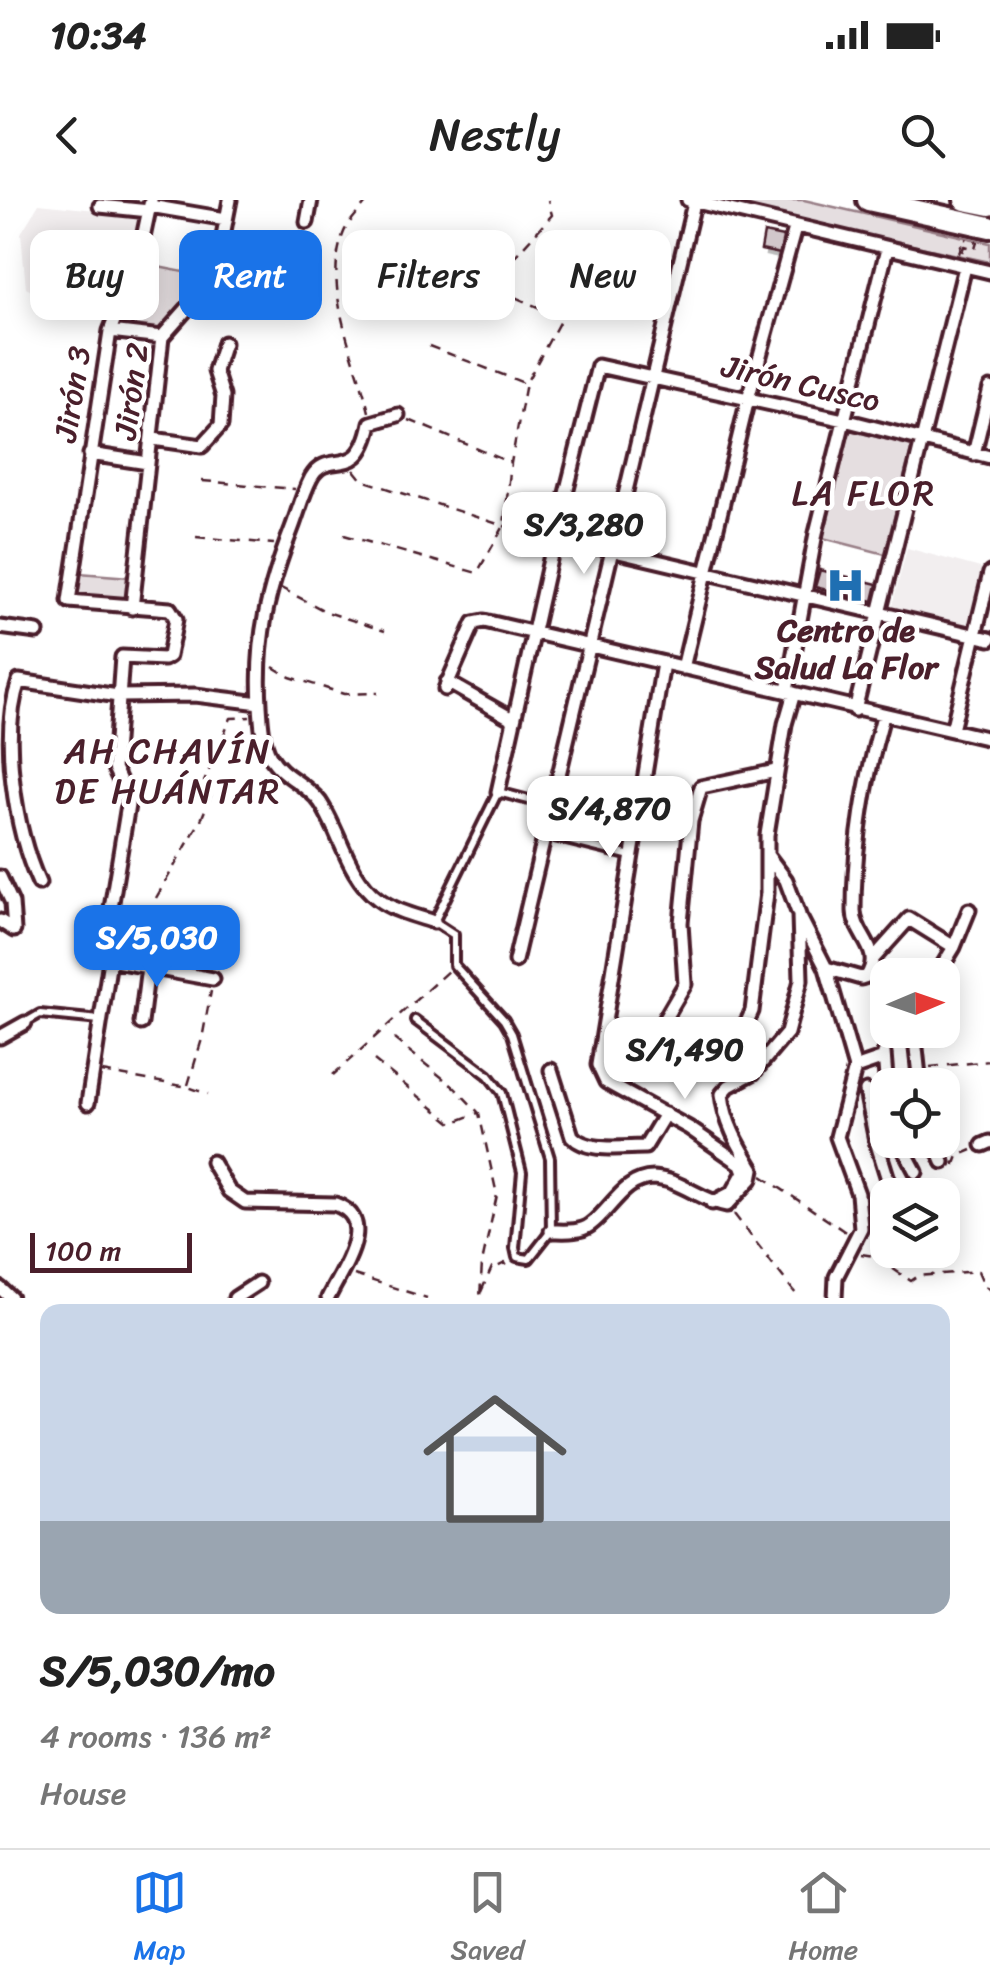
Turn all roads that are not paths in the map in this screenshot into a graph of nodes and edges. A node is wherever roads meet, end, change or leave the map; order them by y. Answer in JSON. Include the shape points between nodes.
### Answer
{"nodes":[{"id":1,"x":230,"y":200,"type":"edge"},
{"id":2,"x":312,"y":200,"type":"edge"},
{"id":3,"x":868,"y":200,"type":"edge"},
{"id":4,"x":965,"y":200,"type":"edge"},
{"id":5,"x":691,"y":202,"type":"edge"},
{"id":6,"x":100,"y":206,"type":"dead end"},
{"id":7,"x":150,"y":206,"type":"edge"},
{"id":8,"x":990,"y":206,"type":"edge"},
{"id":9,"x":226,"y":219,"type":"junction"},
{"id":10,"x":306,"y":222,"type":"dead end"},
{"id":11,"x":990,"y":227,"type":"edge"},
{"id":12,"x":795,"y":228,"type":"junction"},
{"id":13,"x":887,"y":249,"type":"junction"},
{"id":14,"x":965,"y":267,"type":"junction"},
{"id":15,"x":990,"y":272,"type":"edge"},
{"id":16,"x":110,"y":330,"type":"junction"},
{"id":17,"x":162,"y":336,"type":"junction"},
{"id":18,"x":224,"y":343,"type":"dead end"},
{"id":19,"x":652,"y":378,"type":"junction"},
{"id":20,"x":990,"y":388,"type":"edge"},
{"id":21,"x":748,"y":399,"type":"junction"},
{"id":22,"x":398,"y":415,"type":"road end"},
{"id":23,"x":844,"y":420,"type":"junction"},
{"id":24,"x":153,"y":439,"type":"junction"},
{"id":25,"x":922,"y":440,"type":"junction"},
{"id":26,"x":90,"y":454,"type":"junction"},
{"id":27,"x":974,"y":454,"type":"junction"},
{"id":28,"x":990,"y":458,"type":"edge"},
{"id":29,"x":148,"y":463,"type":"junction"},
{"id":30,"x":555,"y":537,"type":"junction"},
{"id":31,"x":612,"y":550,"type":"junction"},
{"id":32,"x":706,"y":572,"type":"junction"},
{"id":33,"x":990,"y":574,"type":"edge"},
{"id":34,"x":807,"y":595,"type":"junction"},
{"id":35,"x":132,"y":608,"type":"junction"},
{"id":36,"x":879,"y":613,"type":"junction"},
{"id":37,"x":0,"y":627,"type":"edge"},
{"id":38,"x":37,"y":632,"type":"dead end"},
{"id":39,"x":533,"y":633,"type":"junction"},
{"id":40,"x":975,"y":636,"type":"junction"},
{"id":41,"x":990,"y":639,"type":"edge"},
{"id":42,"x":590,"y":646,"type":"junction"},
{"id":43,"x":663,"y":663,"type":"junction"},
{"id":44,"x":683,"y":668,"type":"junction"},
{"id":45,"x":790,"y":692,"type":"junction"},
{"id":46,"x":118,"y":696,"type":"junction"},
{"id":47,"x":260,"y":703,"type":"junction"},
{"id":48,"x":855,"y":710,"type":"junction"},
{"id":49,"x":883,"y":716,"type":"junction"},
{"id":50,"x":514,"y":720,"type":"junction"},
{"id":51,"x":952,"y":730,"type":"junction"},
{"id":52,"x":990,"y":739,"type":"edge"},
{"id":53,"x":776,"y":771,"type":"junction"},
{"id":54,"x":498,"y":792,"type":"junction"},
{"id":55,"x":552,"y":806,"type":"junction"},
{"id":56,"x":545,"y":835,"type":"junction"},
{"id":57,"x":632,"y":856,"type":"junction"},
{"id":58,"x":768,"y":856,"type":"junction"},
{"id":59,"x":0,"y":877,"type":"edge"},
{"id":60,"x":39,"y":883,"type":"dead end"},
{"id":61,"x":969,"y":910,"type":"dead end"},
{"id":62,"x":799,"y":915,"type":"junction"},
{"id":63,"x":0,"y":921,"type":"edge"},
{"id":64,"x":434,"y":922,"type":"junction"},
{"id":65,"x":954,"y":947,"type":"junction"},
{"id":66,"x":874,"y":958,"type":"edge"},
{"id":67,"x":875,"y":958,"type":"edge"},
{"id":68,"x":947,"y":958,"type":"edge"},
{"id":69,"x":110,"y":960,"type":"junction"},
{"id":70,"x":515,"y":960,"type":"dead end"},
{"id":71,"x":148,"y":967,"type":"junction"},
{"id":72,"x":826,"y":968,"type":"junction"},
{"id":73,"x":870,"y":972,"type":"edge"},
{"id":74,"x":212,"y":979,"type":"road end"},
{"id":75,"x":101,"y":1020,"type":"junction"},
{"id":76,"x":415,"y":1020,"type":"dead end"},
{"id":77,"x":24,"y":1023,"type":"joint"},
{"id":78,"x":141,"y":1023,"type":"dead end"},
{"id":79,"x":0,"y":1037,"type":"edge"},
{"id":80,"x":715,"y":1042,"type":"dead end"},
{"id":81,"x":600,"y":1050,"type":"junction"},
{"id":82,"x":855,"y":1068,"type":"junction"},
{"id":83,"x":885,"y":1068,"type":"edge"},
{"id":84,"x":551,"y":1070,"type":"dead end"},
{"id":85,"x":866,"y":1091,"type":"dead end"},
{"id":86,"x":88,"y":1103,"type":"dead end"},
{"id":87,"x":664,"y":1114,"type":"junction"},
{"id":88,"x":909,"y":1158,"type":"edge"},
{"id":89,"x":941,"y":1158,"type":"edge"},
{"id":90,"x":212,"y":1162,"type":"dead end"},
{"id":91,"x":942,"y":1162,"type":"dead end"},
{"id":92,"x":747,"y":1166,"type":"junction"},
{"id":93,"x":916,"y":1172,"type":"dead end"},
{"id":94,"x":888,"y":1178,"type":"edge"},
{"id":95,"x":712,"y":1203,"type":"junction"},
{"id":96,"x":551,"y":1231,"type":"junction"},
{"id":97,"x":258,"y":1283,"type":"dead end"},
{"id":98,"x":0,"y":1288,"type":"edge"},
{"id":99,"x":11,"y":1298,"type":"edge"},
{"id":100,"x":234,"y":1298,"type":"edge"},
{"id":101,"x":328,"y":1298,"type":"edge"},
{"id":102,"x":834,"y":1298,"type":"edge"}],
"edges":[{"from":1,"to":9,"type":"street","name":"Jirón 2"},
{"from":2,"to":10,"type":"street"},
{"from":3,"to":11,"type":"highway"},
{"from":4,"to":8,"type":"highway"},
{"from":5,"to":12,"type":"street"},
{"from":5,"to":19,"type":"street"},
{"from":6,"to":7,"type":"street"},
{"from":7,"to":9,"type":"street"},
{"from":7,"to":16,"type":"street","name":"Jirón 3","via":[[138,261]]},
{"from":9,"to":17,"type":"street","name":"Jirón 2","via":[[215,277]]},
{"from":12,"to":13,"type":"street"},
{"from":12,"to":21,"type":"street"},
{"from":13,"to":14,"type":"street"},
{"from":13,"to":23,"type":"street"},
{"from":14,"to":15,"type":"street"},
{"from":14,"to":25,"type":"street"},
{"from":16,"to":17,"type":"street"},
{"from":16,"to":26,"type":"street","name":"Jirón 3"},
{"from":17,"to":24,"type":"street","name":"Jirón 2"},
{"from":18,"to":24,"type":"street","via":[[215,371],[223,396],[221,425],[202,446]]},
{"from":19,"to":21,"type":"street","name":"Jirón Cusco"},
{"from":19,"to":30,"type":"street","name":"Jirón Cusco","via":[[598,366]]},
{"from":19,"to":31,"type":"street"},
{"from":20,"to":27,"type":"street"},
{"from":21,"to":23,"type":"street","name":"Jirón Cusco"},
{"from":21,"to":32,"type":"street"},
{"from":22,"to":47,"type":"street","via":[[371,423],[366,448],[348,462],[318,468],[306,490],[261,624]]},
{"from":23,"to":25,"type":"street","name":"Jirón Cusco"},
{"from":23,"to":34,"type":"street"},
{"from":24,"to":29,"type":"street","name":"Jirón 2"},
{"from":25,"to":27,"type":"street","name":"Jirón Cusco"},
{"from":25,"to":36,"type":"street"},
{"from":26,"to":29,"type":"street"},
{"from":26,"to":35,"type":"street","name":"Jirón 3","via":[[69,601]]},
{"from":27,"to":28,"type":"street","name":"Jirón Cusco"},
{"from":29,"to":35,"type":"street","name":"Jirón 2"},
{"from":30,"to":31,"type":"street"},
{"from":30,"to":39,"type":"street"},
{"from":31,"to":32,"type":"street"},
{"from":31,"to":42,"type":"street"},
{"from":32,"to":34,"type":"street"},
{"from":32,"to":44,"type":"street"},
{"from":33,"to":40,"type":"street"},
{"from":34,"to":36,"type":"street"},
{"from":34,"to":45,"type":"street"},
{"from":35,"to":46,"type":"street","via":[[175,613],[170,656],[122,657]]},
{"from":36,"to":40,"type":"street"},
{"from":36,"to":48,"type":"street"},
{"from":37,"to":38,"type":"street"},
{"from":39,"to":42,"type":"street"},
{"from":39,"to":50,"type":"street"},
{"from":39,"to":50,"type":"street","via":[[474,623],[446,686]]},
{"from":40,"to":41,"type":"street"},
{"from":40,"to":51,"type":"street"},
{"from":42,"to":43,"type":"street"},
{"from":42,"to":55,"type":"street"},
{"from":43,"to":44,"type":"street"},
{"from":43,"to":57,"type":"street"},
{"from":44,"to":45,"type":"street"},
{"from":45,"to":48,"type":"street"},
{"from":45,"to":53,"type":"street"},
{"from":46,"to":47,"type":"street"},
{"from":46,"to":60,"type":"street","via":[[25,681],[9,704],[9,769],[19,833]]},
{"from":46,"to":69,"type":"street","via":[[114,768],[128,805],[111,908]]},
{"from":47,"to":64,"type":"street","via":[[268,753],[320,802],[362,882],[376,898]]},
{"from":48,"to":49,"type":"street"},
{"from":49,"to":51,"type":"street"},
{"from":49,"to":66,"type":"street","via":[[866,775],[854,917]]},
{"from":50,"to":54,"type":"street"},
{"from":51,"to":52,"type":"street"},
{"from":53,"to":58,"type":"street"},
{"from":53,"to":81,"type":"street","via":[[701,786],[691,821],[682,923],[684,984],[654,1042],[639,1050]]},
{"from":54,"to":55,"type":"lane"},
{"from":54,"to":64,"type":"lane"},
{"from":55,"to":56,"type":"street"},
{"from":56,"to":57,"type":"lane"},
{"from":56,"to":70,"type":"street"},
{"from":57,"to":81,"type":"street"},
{"from":58,"to":62,"type":"street"},
{"from":58,"to":80,"type":"street","via":[[749,1023],[735,1038]]},
{"from":59,"to":63,"type":"street","via":[[14,930]]},
{"from":61,"to":65,"type":"street"},
{"from":62,"to":72,"type":"street"},
{"from":62,"to":92,"type":"street","via":[[801,980],[789,1030],[753,1073],[722,1094]]},
{"from":64,"to":96,"type":"lane","via":[[454,934],[454,966],[512,1034],[550,1158]]},
{"from":65,"to":67,"type":"street","via":[[908,920]]},
{"from":65,"to":68,"type":"street"},
{"from":69,"to":71,"type":"street"},
{"from":69,"to":75,"type":"street"},
{"from":71,"to":74,"type":"street"},
{"from":71,"to":78,"type":"street"},
{"from":72,"to":73,"type":"street","via":[[864,978]]},
{"from":72,"to":82,"type":"street"},
{"from":75,"to":77,"type":"lane","via":[[40,1014]]},
{"from":75,"to":86,"type":"street"},
{"from":76,"to":96,"type":"lane","via":[[502,1093],[522,1172],[517,1256],[529,1258]]},
{"from":77,"to":79,"type":"street"},
{"from":81,"to":87,"type":"street","via":[[606,1082]]},
{"from":82,"to":83,"type":"street","via":[[884,1055]]},
{"from":82,"to":102,"type":"street","via":[[837,1138],[858,1194],[861,1228],[844,1256]]},
{"from":84,"to":87,"type":"street","via":[[577,1142],[645,1147]]},
{"from":85,"to":94,"type":"street"},
{"from":87,"to":92,"type":"street"},
{"from":88,"to":93,"type":"street"},
{"from":89,"to":91,"type":"street"},
{"from":90,"to":101,"type":"street","via":[[229,1191],[245,1202],[349,1209],[357,1238]]},
{"from":92,"to":95,"type":"street","via":[[735,1190]]},
{"from":92,"to":95,"type":"street","via":[[751,1179],[727,1205]]},
{"from":95,"to":96,"type":"street","via":[[651,1178],[634,1183],[589,1226]]},
{"from":97,"to":100,"type":"street"},
{"from":98,"to":99,"type":"street"}]}
